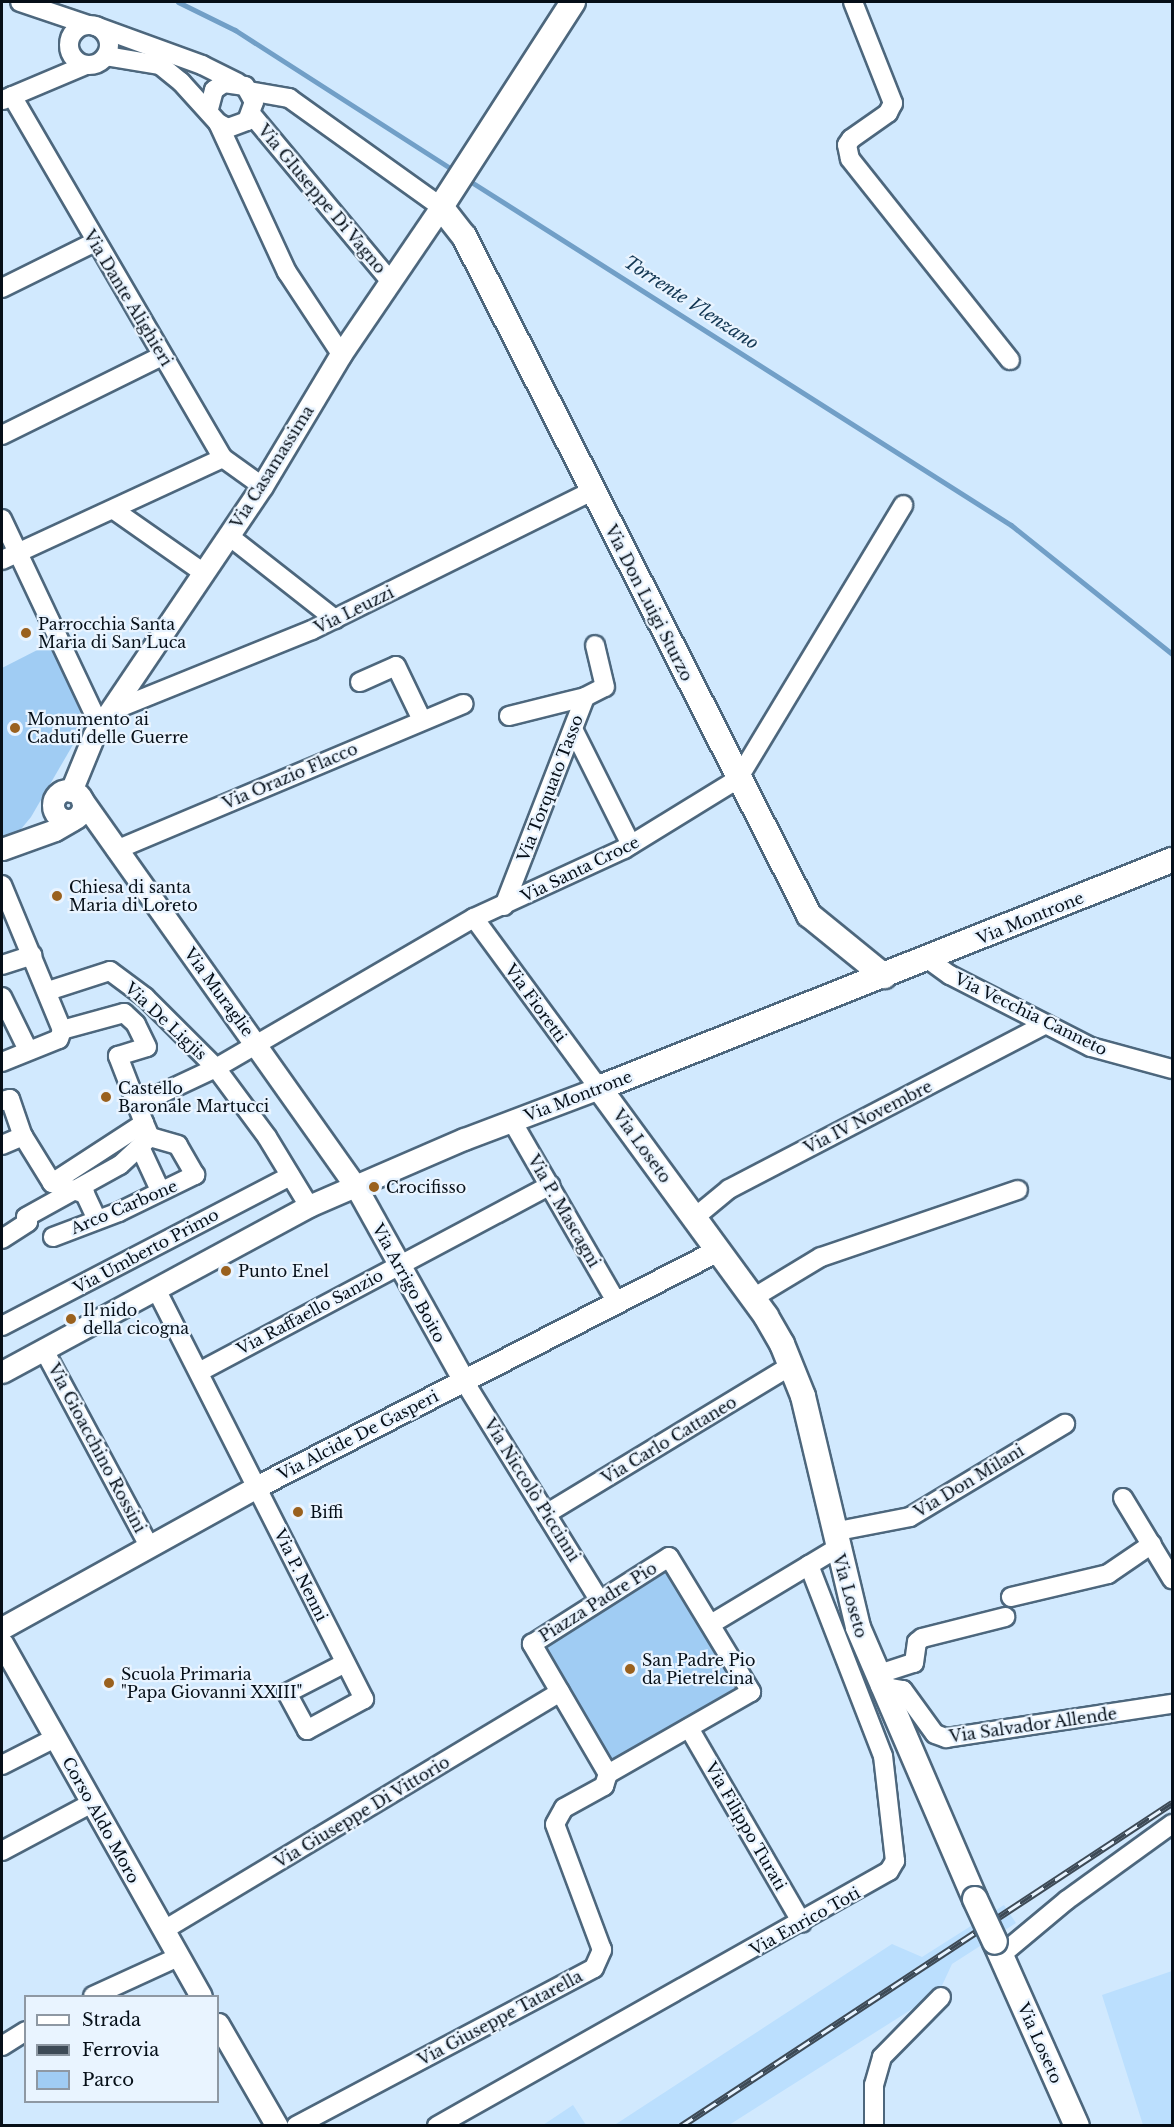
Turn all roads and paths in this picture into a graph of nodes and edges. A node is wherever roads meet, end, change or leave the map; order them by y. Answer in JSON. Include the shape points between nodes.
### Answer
{"nodes":[{"id":1,"x":20,"y":2,"type":"edge"},
{"id":2,"x":853,"y":2,"type":"edge"},
{"id":3,"x":566,"y":7,"type":"edge"},
{"id":4,"x":91,"y":26,"type":"junction"},
{"id":5,"x":106,"y":56,"type":"junction"},
{"id":6,"x":86,"y":65,"type":"junction"},
{"id":7,"x":244,"y":87,"type":"junction"},
{"id":8,"x":7,"y":98,"type":"edge"},
{"id":9,"x":252,"y":115,"type":"junction"},
{"id":10,"x":213,"y":116,"type":"junction"},
{"id":11,"x":444,"y":201,"type":"junction"},
{"id":12,"x":95,"y":242,"type":"junction"},
{"id":13,"x":391,"y":282,"type":"junction"},
{"id":14,"x":2,"y":288,"type":"edge"},
{"id":15,"x":341,"y":354,"type":"junction"},
{"id":16,"x":162,"y":356,"type":"junction"},
{"id":17,"x":1010,"y":360,"type":"dead end"},
{"id":18,"x":2,"y":435,"type":"edge"},
{"id":19,"x":223,"y":458,"type":"junction"},
{"id":20,"x":262,"y":486,"type":"junction"},
{"id":21,"x":592,"y":491,"type":"junction"},
{"id":22,"x":903,"y":505,"type":"dead end"},
{"id":23,"x":114,"y":510,"type":"junction"},
{"id":24,"x":2,"y":519,"type":"edge"},
{"id":25,"x":229,"y":536,"type":"junction"},
{"id":26,"x":19,"y":552,"type":"junction"},
{"id":27,"x":2,"y":560,"type":"edge"},
{"id":28,"x":204,"y":573,"type":"junction"},
{"id":29,"x":335,"y":619,"type":"junction"},
{"id":30,"x":595,"y":645,"type":"dead end"},
{"id":31,"x":360,"y":682,"type":"dead end"},
{"id":32,"x":585,"y":697,"type":"junction"},
{"id":33,"x":464,"y":704,"type":"dead end"},
{"id":34,"x":510,"y":716,"type":"dead end"},
{"id":35,"x":104,"y":719,"type":"junction"},
{"id":36,"x":422,"y":720,"type":"junction"},
{"id":37,"x":574,"y":731,"type":"junction"},
{"id":38,"x":738,"y":779,"type":"junction"},
{"id":39,"x":77,"y":795,"type":"junction"},
{"id":40,"x":54,"y":802,"type":"junction"},
{"id":41,"x":72,"y":820,"type":"junction"},
{"id":42,"x":25,"y":838,"type":"junction"},
{"id":43,"x":631,"y":845,"type":"junction"},
{"id":44,"x":2,"y":849,"type":"edge"},
{"id":45,"x":116,"y":850,"type":"junction"},
{"id":46,"x":1173,"y":860,"type":"edge"},
{"id":47,"x":2,"y":885,"type":"edge"},
{"id":48,"x":504,"y":906,"type":"junction"},
{"id":49,"x":8,"y":915,"type":"edge"},
{"id":50,"x":474,"y":918,"type":"junction"},
{"id":51,"x":32,"y":955,"type":"junction"},
{"id":52,"x":929,"y":960,"type":"junction"},
{"id":53,"x":2,"y":965,"type":"edge"},
{"id":54,"x":884,"y":976,"type":"junction"},
{"id":55,"x":48,"y":991,"type":"junction"},
{"id":56,"x":2,"y":997,"type":"edge"},
{"id":57,"x":1046,"y":1024,"type":"junction"},
{"id":58,"x":62,"y":1030,"type":"junction"},
{"id":59,"x":255,"y":1042,"type":"junction"},
{"id":60,"x":28,"y":1050,"type":"junction"},
{"id":61,"x":2,"y":1062,"type":"edge"},
{"id":62,"x":216,"y":1068,"type":"junction"},
{"id":63,"x":1173,"y":1069,"type":"edge"},
{"id":64,"x":599,"y":1088,"type":"junction"},
{"id":65,"x":2,"y":1101,"type":"edge"},
{"id":66,"x":139,"y":1104,"type":"junction"},
{"id":67,"x":512,"y":1121,"type":"junction"},
{"id":68,"x":22,"y":1136,"type":"junction"},
{"id":69,"x":145,"y":1136,"type":"junction"},
{"id":70,"x":2,"y":1145,"type":"edge"},
{"id":71,"x":290,"y":1176,"type":"junction"},
{"id":72,"x":52,"y":1183,"type":"junction"},
{"id":73,"x":355,"y":1185,"type":"junction"},
{"id":74,"x":550,"y":1185,"type":"junction"},
{"id":75,"x":73,"y":1190,"type":"junction"},
{"id":76,"x":160,"y":1190,"type":"junction"},
{"id":77,"x":1018,"y":1190,"type":"dead end"},
{"id":78,"x":309,"y":1206,"type":"junction"},
{"id":79,"x":96,"y":1218,"type":"junction"},
{"id":80,"x":694,"y":1218,"type":"junction"},
{"id":81,"x":53,"y":1237,"type":"dead end"},
{"id":82,"x":2,"y":1239,"type":"edge"},
{"id":83,"x":718,"y":1250,"type":"junction"},
{"id":84,"x":399,"y":1264,"type":"junction"},
{"id":85,"x":156,"y":1289,"type":"junction"},
{"id":86,"x":753,"y":1298,"type":"junction"},
{"id":87,"x":616,"y":1301,"type":"junction"},
{"id":88,"x":2,"y":1326,"type":"edge"},
{"id":89,"x":44,"y":1350,"type":"junction"},
{"id":90,"x":792,"y":1365,"type":"junction"},
{"id":91,"x":2,"y":1372,"type":"edge"},
{"id":92,"x":199,"y":1372,"type":"junction"},
{"id":93,"x":464,"y":1381,"type":"junction"},
{"id":94,"x":1065,"y":1424,"type":"dead end"},
{"id":95,"x":258,"y":1486,"type":"junction"},
{"id":96,"x":1123,"y":1498,"type":"dead end"},
{"id":97,"x":546,"y":1514,"type":"junction"},
{"id":98,"x":1152,"y":1544,"type":"junction"},
{"id":99,"x":149,"y":1545,"type":"junction"},
{"id":100,"x":837,"y":1550,"type":"junction"},
{"id":101,"x":809,"y":1565,"type":"junction"},
{"id":102,"x":1173,"y":1579,"type":"edge"},
{"id":103,"x":1011,"y":1597,"type":"dead end"},
{"id":104,"x":599,"y":1600,"type":"junction"},
{"id":105,"x":1005,"y":1617,"type":"dead end"},
{"id":106,"x":711,"y":1624,"type":"junction"},
{"id":107,"x":2,"y":1628,"type":"edge"},
{"id":108,"x":2,"y":1643,"type":"edge"},
{"id":109,"x":345,"y":1663,"type":"dead end"},
{"id":110,"x":878,"y":1681,"type":"junction"},
{"id":111,"x":560,"y":1692,"type":"junction"},
{"id":112,"x":1173,"y":1704,"type":"edge"},
{"id":113,"x":689,"y":1728,"type":"junction"},
{"id":114,"x":55,"y":1738,"type":"junction"},
{"id":115,"x":2,"y":1765,"type":"edge"},
{"id":116,"x":608,"y":1774,"type":"junction"},
{"id":117,"x":92,"y":1803,"type":"junction"},
{"id":118,"x":1173,"y":1824,"type":"edge"},
{"id":119,"x":2,"y":1851,"type":"edge"},
{"id":120,"x":802,"y":1923,"type":"junction"},
{"id":121,"x":164,"y":1930,"type":"junction"},
{"id":122,"x":998,"y":1949,"type":"junction"},
{"id":123,"x":178,"y":1957,"type":"junction"},
{"id":124,"x":95,"y":1995,"type":"edge"},
{"id":125,"x":200,"y":1995,"type":"edge"},
{"id":126,"x":941,"y":1997,"type":"dead end"},
{"id":127,"x":219,"y":2026,"type":"edge"},
{"id":128,"x":24,"y":2032,"type":"edge"},
{"id":129,"x":2,"y":2046,"type":"edge"},
{"id":130,"x":277,"y":2126,"type":"edge"},
{"id":131,"x":296,"y":2126,"type":"edge"},
{"id":132,"x":437,"y":2126,"type":"edge"},
{"id":133,"x":874,"y":2126,"type":"edge"},
{"id":134,"x":1077,"y":2126,"type":"edge"}],
"edges":[{"from":1,"to":4,"type":"street"},
{"from":2,"to":17,"type":"street","via":[[893,103],[888,113],[851,139],[847,145],[850,159]]},
{"from":3,"to":11,"type":"main road"},
{"from":4,"to":5,"type":"street","via":[[107,37]]},
{"from":4,"to":6,"type":"street","via":[[73,34],[69,44],[72,57]]},
{"from":4,"to":7,"type":"street","via":[[202,65]]},
{"from":5,"to":6,"type":"street","via":[[97,64]]},
{"from":5,"to":10,"type":"street","via":[[160,65]]},
{"from":6,"to":8,"type":"street"},
{"from":7,"to":9,"type":"street","via":[[254,102]]},
{"from":7,"to":10,"type":"street","via":[[224,83],[214,90]]},
{"from":7,"to":11,"type":"street","via":[[289,98]]},
{"from":8,"to":12,"type":"street","name":"Via Dante Alighieri"},
{"from":9,"to":10,"type":"street","via":[[237,127]]},
{"from":9,"to":13,"type":"street","name":"Via GIuseppe Di Vagno"},
{"from":10,"to":15,"type":"street","via":[[287,272]]},
{"from":11,"to":13,"type":"street","name":"Via Casamassima"},
{"from":11,"to":21,"type":"main road","name":"Via Don Luigi Sturzo"},
{"from":12,"to":14,"type":"street"},
{"from":12,"to":16,"type":"street","name":"Via Dante Alighieri"},
{"from":13,"to":15,"type":"street","name":"Via Casamassima"},
{"from":15,"to":20,"type":"street","name":"Via Casamassima"},
{"from":16,"to":18,"type":"street"},
{"from":16,"to":19,"type":"street","name":"Via Dante Alighieri"},
{"from":19,"to":20,"type":"street","name":"Via Dante Alighieri"},
{"from":19,"to":23,"type":"street"},
{"from":20,"to":25,"type":"street","name":"Via Casamassima"},
{"from":21,"to":29,"type":"street","name":"Via Leuzzi"},
{"from":21,"to":38,"type":"main road","name":"Via Don Luigi Sturzo"},
{"from":22,"to":38,"type":"street","name":"Via Santa Croce"},
{"from":23,"to":26,"type":"street"},
{"from":23,"to":28,"type":"street"},
{"from":24,"to":26,"type":"street"},
{"from":25,"to":28,"type":"street","name":"Via Casamassima"},
{"from":25,"to":29,"type":"street"},
{"from":26,"to":27,"type":"street"},
{"from":26,"to":35,"type":"street"},
{"from":28,"to":35,"type":"street","name":"Via Casamassima"},
{"from":29,"to":35,"type":"street","name":"Via Leuzzi"},
{"from":30,"to":32,"type":"street","name":"Via Torquato Tasso","via":[[605,687]]},
{"from":31,"to":36,"type":"street","via":[[396,666]]},
{"from":32,"to":34,"type":"street"},
{"from":32,"to":37,"type":"street","name":"Via Torquato Tasso"},
{"from":33,"to":36,"type":"street","name":"Via Orazio Flacco"},
{"from":35,"to":39,"type":"street","name":"Via Casamassima"},
{"from":36,"to":45,"type":"street","name":"Via Orazio Flacco"},
{"from":37,"to":43,"type":"street"},
{"from":37,"to":48,"type":"street","name":"Via Torquato Tasso"},
{"from":38,"to":43,"type":"street","name":"Via Santa Croce"},
{"from":38,"to":54,"type":"main road","name":"Via Don Luigi Sturzo","via":[[809,915]]},
{"from":39,"to":40,"type":"street","via":[[62,792]]},
{"from":39,"to":41,"type":"street","via":[[81,813]]},
{"from":39,"to":45,"type":"street","name":"Via Muraglie"},
{"from":40,"to":41,"type":"street","via":[[58,816]]},
{"from":40,"to":42,"type":"street"},
{"from":41,"to":42,"type":"street","via":[[55,830]]},
{"from":42,"to":44,"type":"street"},
{"from":43,"to":48,"type":"street","name":"Via Santa Croce"},
{"from":45,"to":59,"type":"street","name":"Via Muraglie"},
{"from":46,"to":52,"type":"main road","name":"Via Montrone"},
{"from":47,"to":49,"type":"street"},
{"from":48,"to":50,"type":"street","name":"Via Santa Croce"},
{"from":49,"to":51,"type":"street"},
{"from":50,"to":59,"type":"street","name":"Via Santa Croce"},
{"from":50,"to":64,"type":"street","name":"Via Fioretti"},
{"from":51,"to":53,"type":"street"},
{"from":51,"to":55,"type":"street"},
{"from":52,"to":54,"type":"main road","name":"Via Montrone"},
{"from":52,"to":57,"type":"street","name":"Via Vecchia Canneto","via":[[950,975]]},
{"from":54,"to":64,"type":"main road","name":"Via Montrone"},
{"from":55,"to":58,"type":"street"},
{"from":55,"to":62,"type":"street","name":"Via De Ligjis","via":[[110,971],[145,997]]},
{"from":56,"to":60,"type":"street"},
{"from":57,"to":63,"type":"street","name":"Via Vecchia Canneto","via":[[1091,1047]]},
{"from":57,"to":80,"type":"street","name":"Via IV Novembre","via":[[729,1189]]},
{"from":58,"to":60,"type":"street","via":[[59,1039]]},
{"from":58,"to":66,"type":"street","via":[[124,1013],[147,1047],[118,1056]]},
{"from":59,"to":62,"type":"street","name":"Via Santa Croce"},
{"from":59,"to":73,"type":"street","name":"Via Muraglie"},
{"from":60,"to":61,"type":"street"},
{"from":62,"to":66,"type":"street","name":"Via Santa Croce"},
{"from":62,"to":71,"type":"street"},
{"from":64,"to":67,"type":"street","name":"Via Montrone"},
{"from":64,"to":80,"type":"main road","name":"Via Loseto"},
{"from":65,"to":68,"type":"street","via":[[10,1099]]},
{"from":66,"to":69,"type":"street"},
{"from":67,"to":73,"type":"street","name":"Via Montrone"},
{"from":67,"to":74,"type":"street","name":"Via P. Mascagni"},
{"from":68,"to":70,"type":"street"},
{"from":68,"to":72,"type":"street"},
{"from":69,"to":72,"type":"street"},
{"from":69,"to":75,"type":"street","via":[[120,1165]]},
{"from":69,"to":76,"type":"street"},
{"from":69,"to":76,"type":"street","name":"Arco Carbone","via":[[178,1145],[195,1175],[166,1191]]},
{"from":71,"to":78,"type":"street"},
{"from":71,"to":88,"type":"street","name":"Via Umberto Primo"},
{"from":72,"to":75,"type":"street"},
{"from":73,"to":78,"type":"street","name":"Via Montrone"},
{"from":73,"to":84,"type":"street","name":"Via Arrigo Boito"},
{"from":74,"to":84,"type":"street","name":"Via Raffaello Sanzio"},
{"from":74,"to":87,"type":"street","name":"Via P. Mascagni"},
{"from":75,"to":79,"type":"street","via":[[85,1194]]},
{"from":75,"to":82,"type":"street","via":[[26,1217],[28,1222]]},
{"from":76,"to":79,"type":"street","name":"Arco Carbone","via":[[119,1212]]},
{"from":77,"to":86,"type":"street","via":[[821,1257]]},
{"from":78,"to":85,"type":"street","name":"Via Montrone"},
{"from":79,"to":81,"type":"street","name":"Arco Carbone"},
{"from":80,"to":83,"type":"main road","name":"Via Loseto"},
{"from":83,"to":86,"type":"main road","name":"Via Loseto"},
{"from":83,"to":87,"type":"street","name":"Via Alcide De Gasperi"},
{"from":84,"to":92,"type":"street","name":"Via Raffaello Sanzio"},
{"from":84,"to":93,"type":"street","name":"Via Arrigo Boito"},
{"from":85,"to":89,"type":"street","name":"Via Montrone"},
{"from":85,"to":92,"type":"street","name":"Via P. Nenni"},
{"from":86,"to":90,"type":"main road","name":"Via Loseto"},
{"from":87,"to":93,"type":"street","name":"Via Alcide De Gasperi"},
{"from":89,"to":91,"type":"street","name":"Via Montrone"},
{"from":89,"to":99,"type":"street","name":"Via Gioacchino Rossini"},
{"from":90,"to":97,"type":"street","name":"Via Carlo Cattaneo"},
{"from":90,"to":100,"type":"main road","name":"Via Loseto"},
{"from":92,"to":95,"type":"street","name":"Via P. Nenni"},
{"from":93,"to":95,"type":"street","name":"Via Alcide De Gasperi"},
{"from":93,"to":97,"type":"street","name":"Via Niccolò Piccinni"},
{"from":94,"to":100,"type":"street","name":"Via Don Milani","via":[[910,1517]]},
{"from":95,"to":99,"type":"street","name":"Via Alcide De Gasperi"},
{"from":95,"to":109,"type":"street","name":"Via P. Nenni"},
{"from":96,"to":98,"type":"street"},
{"from":97,"to":104,"type":"street","name":"Via Niccolò Piccinni"},
{"from":98,"to":102,"type":"street"},
{"from":98,"to":103,"type":"street","via":[[1108,1574]]},
{"from":99,"to":107,"type":"street","name":"Via Alcide De Gasperi"},
{"from":100,"to":101,"type":"street","name":"Via Don Milani"},
{"from":100,"to":110,"type":"main road","name":"Via Loseto"},
{"from":101,"to":106,"type":"street","name":"Via Don Milani"},
{"from":101,"to":120,"type":"street","name":"Via Enrico Toti","via":[[884,1756],[895,1861],[877,1881]]},
{"from":104,"to":106,"type":"street","name":"Piazza Padre Pio","via":[[669,1557]]},
{"from":104,"to":111,"type":"street","name":"Piazza Padre Pio","via":[[532,1644]]},
{"from":105,"to":110,"type":"street","via":[[922,1638],[917,1642],[914,1663]]},
{"from":106,"to":113,"type":"street","name":"Piazza Padre Pio","via":[[751,1692]]},
{"from":108,"to":114,"type":"street","name":"Corso Aldo Moro"},
{"from":110,"to":112,"type":"street","name":"Via Salvador Allende","via":[[903,1690],[935,1734],[946,1738]]},
{"from":110,"to":122,"type":"main road","name":"Via Loseto","bridge":true},
{"from":111,"to":116,"type":"street","name":"Piazza Padre Pio"},
{"from":111,"to":121,"type":"street","name":"Via Giuseppe Di Vittorio"},
{"from":113,"to":116,"type":"street","name":"Piazza Padre Pio"},
{"from":113,"to":120,"type":"street","name":"Via Filippo Turati"},
{"from":114,"to":115,"type":"street"},
{"from":114,"to":117,"type":"street","name":"Corso Aldo Moro"},
{"from":116,"to":131,"type":"street","name":"Via Giuseppe Tatarella","via":[[604,1786],[564,1808],[555,1824],[602,1950],[594,1968]]},
{"from":117,"to":119,"type":"street"},
{"from":117,"to":121,"type":"street","name":"Corso Aldo Moro"},
{"from":118,"to":122,"type":"street"},
{"from":120,"to":132,"type":"street","name":"Via Enrico Toti"},
{"from":121,"to":123,"type":"street","name":"Corso Aldo Moro"},
{"from":122,"to":134,"type":"main road","name":"Via Loseto"},
{"from":123,"to":124,"type":"street"},
{"from":123,"to":125,"type":"street","name":"Corso Aldo Moro"},
{"from":126,"to":133,"type":"street","via":[[882,2058],[874,2085]]},
{"from":127,"to":130,"type":"street"},
{"from":128,"to":129,"type":"street"}]}
